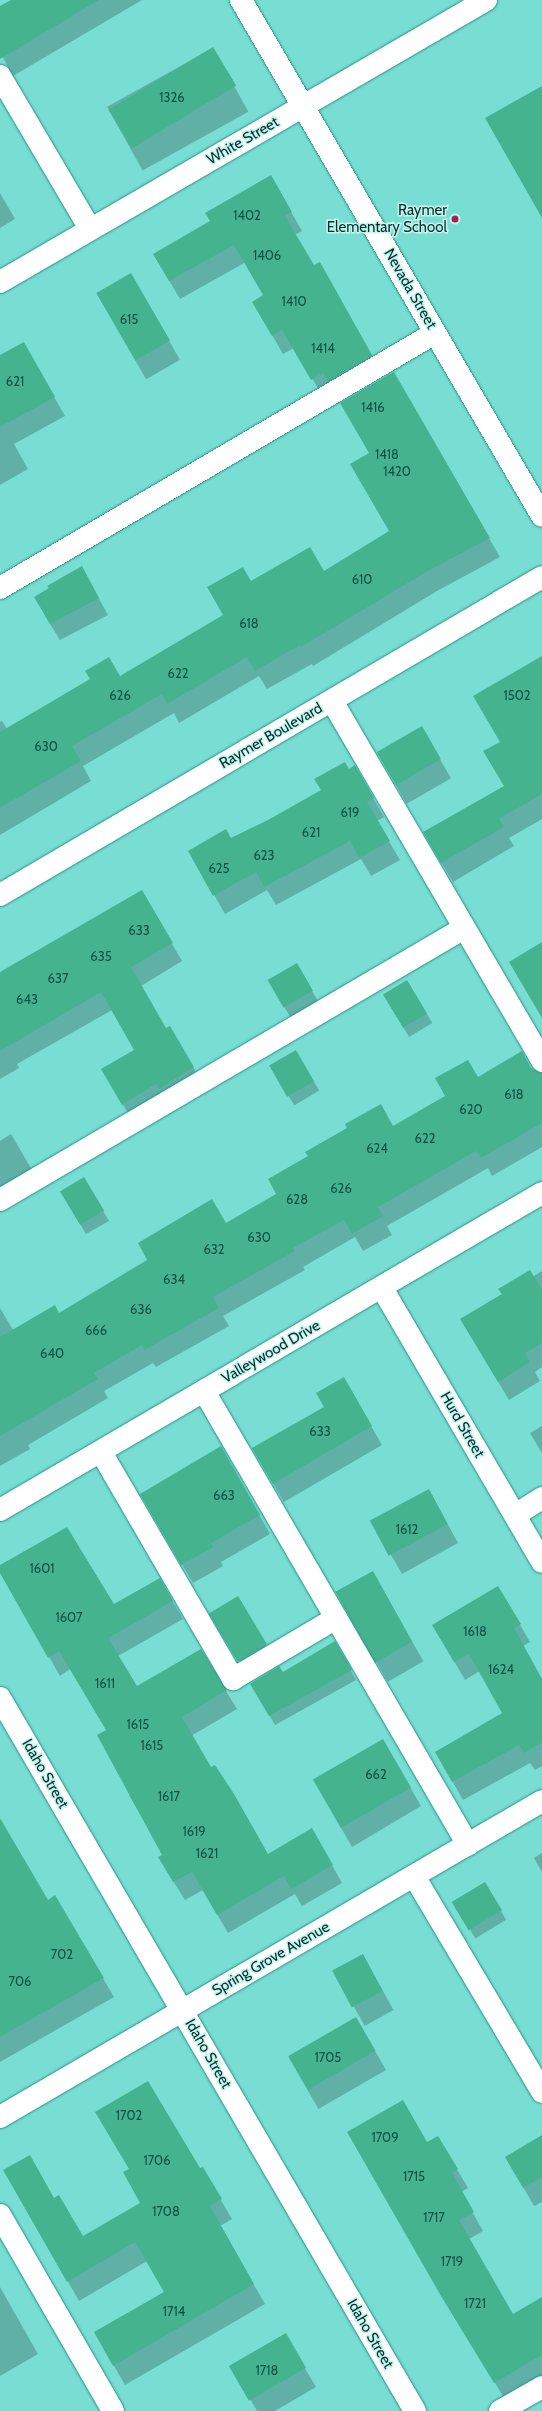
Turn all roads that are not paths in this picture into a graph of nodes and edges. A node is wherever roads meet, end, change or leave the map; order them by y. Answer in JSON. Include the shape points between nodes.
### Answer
{"nodes":[{"id":1,"x":241,"y":0,"type":"edge"},
{"id":2,"x":486,"y":0,"type":"edge"},
{"id":3,"x":0,"y":76,"type":"edge"},
{"id":4,"x":303,"y":106,"type":"junction"},
{"id":5,"x":90,"y":229,"type":"junction"},
{"id":6,"x":0,"y":282,"type":"edge"},
{"id":7,"x":435,"y":333,"type":"junction"},
{"id":8,"x":542,"y":516,"type":"edge"},
{"id":9,"x":542,"y":577,"type":"edge"},
{"id":10,"x":0,"y":588,"type":"edge"},
{"id":11,"x":332,"y":700,"type":"junction"},
{"id":12,"x":0,"y":895,"type":"edge"},
{"id":13,"x":464,"y":928,"type":"junction"},
{"id":14,"x":542,"y":1061,"type":"edge"},
{"id":15,"x":542,"y":1194,"type":"edge"},
{"id":16,"x":0,"y":1200,"type":"edge"},
{"id":17,"x":382,"y":1288,"type":"junction"},
{"id":18,"x":204,"y":1391,"type":"junction"},
{"id":19,"x":100,"y":1452,"type":"junction"},
{"id":20,"x":542,"y":1498,"type":"edge"},
{"id":21,"x":0,"y":1510,"type":"edge"},
{"id":22,"x":515,"y":1515,"type":"junction"},
{"id":23,"x":542,"y":1562,"type":"edge"},
{"id":24,"x":336,"y":1618,"type":"junction"},
{"id":25,"x":0,"y":1698,"type":"edge"},
{"id":26,"x":542,"y":1801,"type":"edge"},
{"id":27,"x":468,"y":1845,"type":"junction"},
{"id":28,"x":414,"y":1876,"type":"junction"},
{"id":29,"x":183,"y":2010,"type":"junction"},
{"id":30,"x":542,"y":2092,"type":"edge"},
{"id":31,"x":0,"y":2117,"type":"edge"},
{"id":32,"x":0,"y":2215,"type":"edge"},
{"id":33,"x":542,"y":2386,"type":"edge"},
{"id":34,"x":113,"y":2411,"type":"edge"},
{"id":35,"x":415,"y":2411,"type":"edge"},
{"id":36,"x":500,"y":2411,"type":"edge"}],
"edges":[{"from":1,"to":4,"type":"street","name":"Nevada Street"},
{"from":2,"to":4,"type":"street","name":"White Street"},
{"from":3,"to":5,"type":"street"},
{"from":4,"to":5,"type":"street","name":"White Street"},
{"from":4,"to":7,"type":"street","name":"Nevada Street"},
{"from":5,"to":6,"type":"street","name":"White Street"},
{"from":7,"to":8,"type":"street","name":"Nevada Street"},
{"from":7,"to":10,"type":"street"},
{"from":9,"to":11,"type":"street","name":"Raymer Boulevard"},
{"from":11,"to":12,"type":"street","name":"Raymer Boulevard"},
{"from":11,"to":13,"type":"street"},
{"from":13,"to":14,"type":"street"},
{"from":13,"to":16,"type":"street"},
{"from":15,"to":17,"type":"street","name":"Valleywood Drive"},
{"from":17,"to":18,"type":"street","name":"Valleywood Drive"},
{"from":17,"to":22,"type":"street","name":"Hurd Street"},
{"from":18,"to":19,"type":"street","name":"Valleywood Drive"},
{"from":18,"to":24,"type":"street"},
{"from":19,"to":21,"type":"street","name":"Valleywood Drive"},
{"from":19,"to":24,"type":"street","via":[[233,1679]]},
{"from":20,"to":22,"type":"street"},
{"from":22,"to":23,"type":"street","name":"Hurd Street"},
{"from":24,"to":27,"type":"street"},
{"from":25,"to":29,"type":"street","name":"Idaho Street"},
{"from":26,"to":27,"type":"street","name":"Spring Grove Avenue"},
{"from":27,"to":28,"type":"street","name":"Spring Grove Avenue"},
{"from":28,"to":29,"type":"street","name":"Spring Grove Avenue"},
{"from":28,"to":30,"type":"street"},
{"from":29,"to":31,"type":"street","name":"Spring Grove Avenue"},
{"from":29,"to":35,"type":"street","name":"Idaho Street"},
{"from":32,"to":34,"type":"street"},
{"from":33,"to":36,"type":"street"}]}
